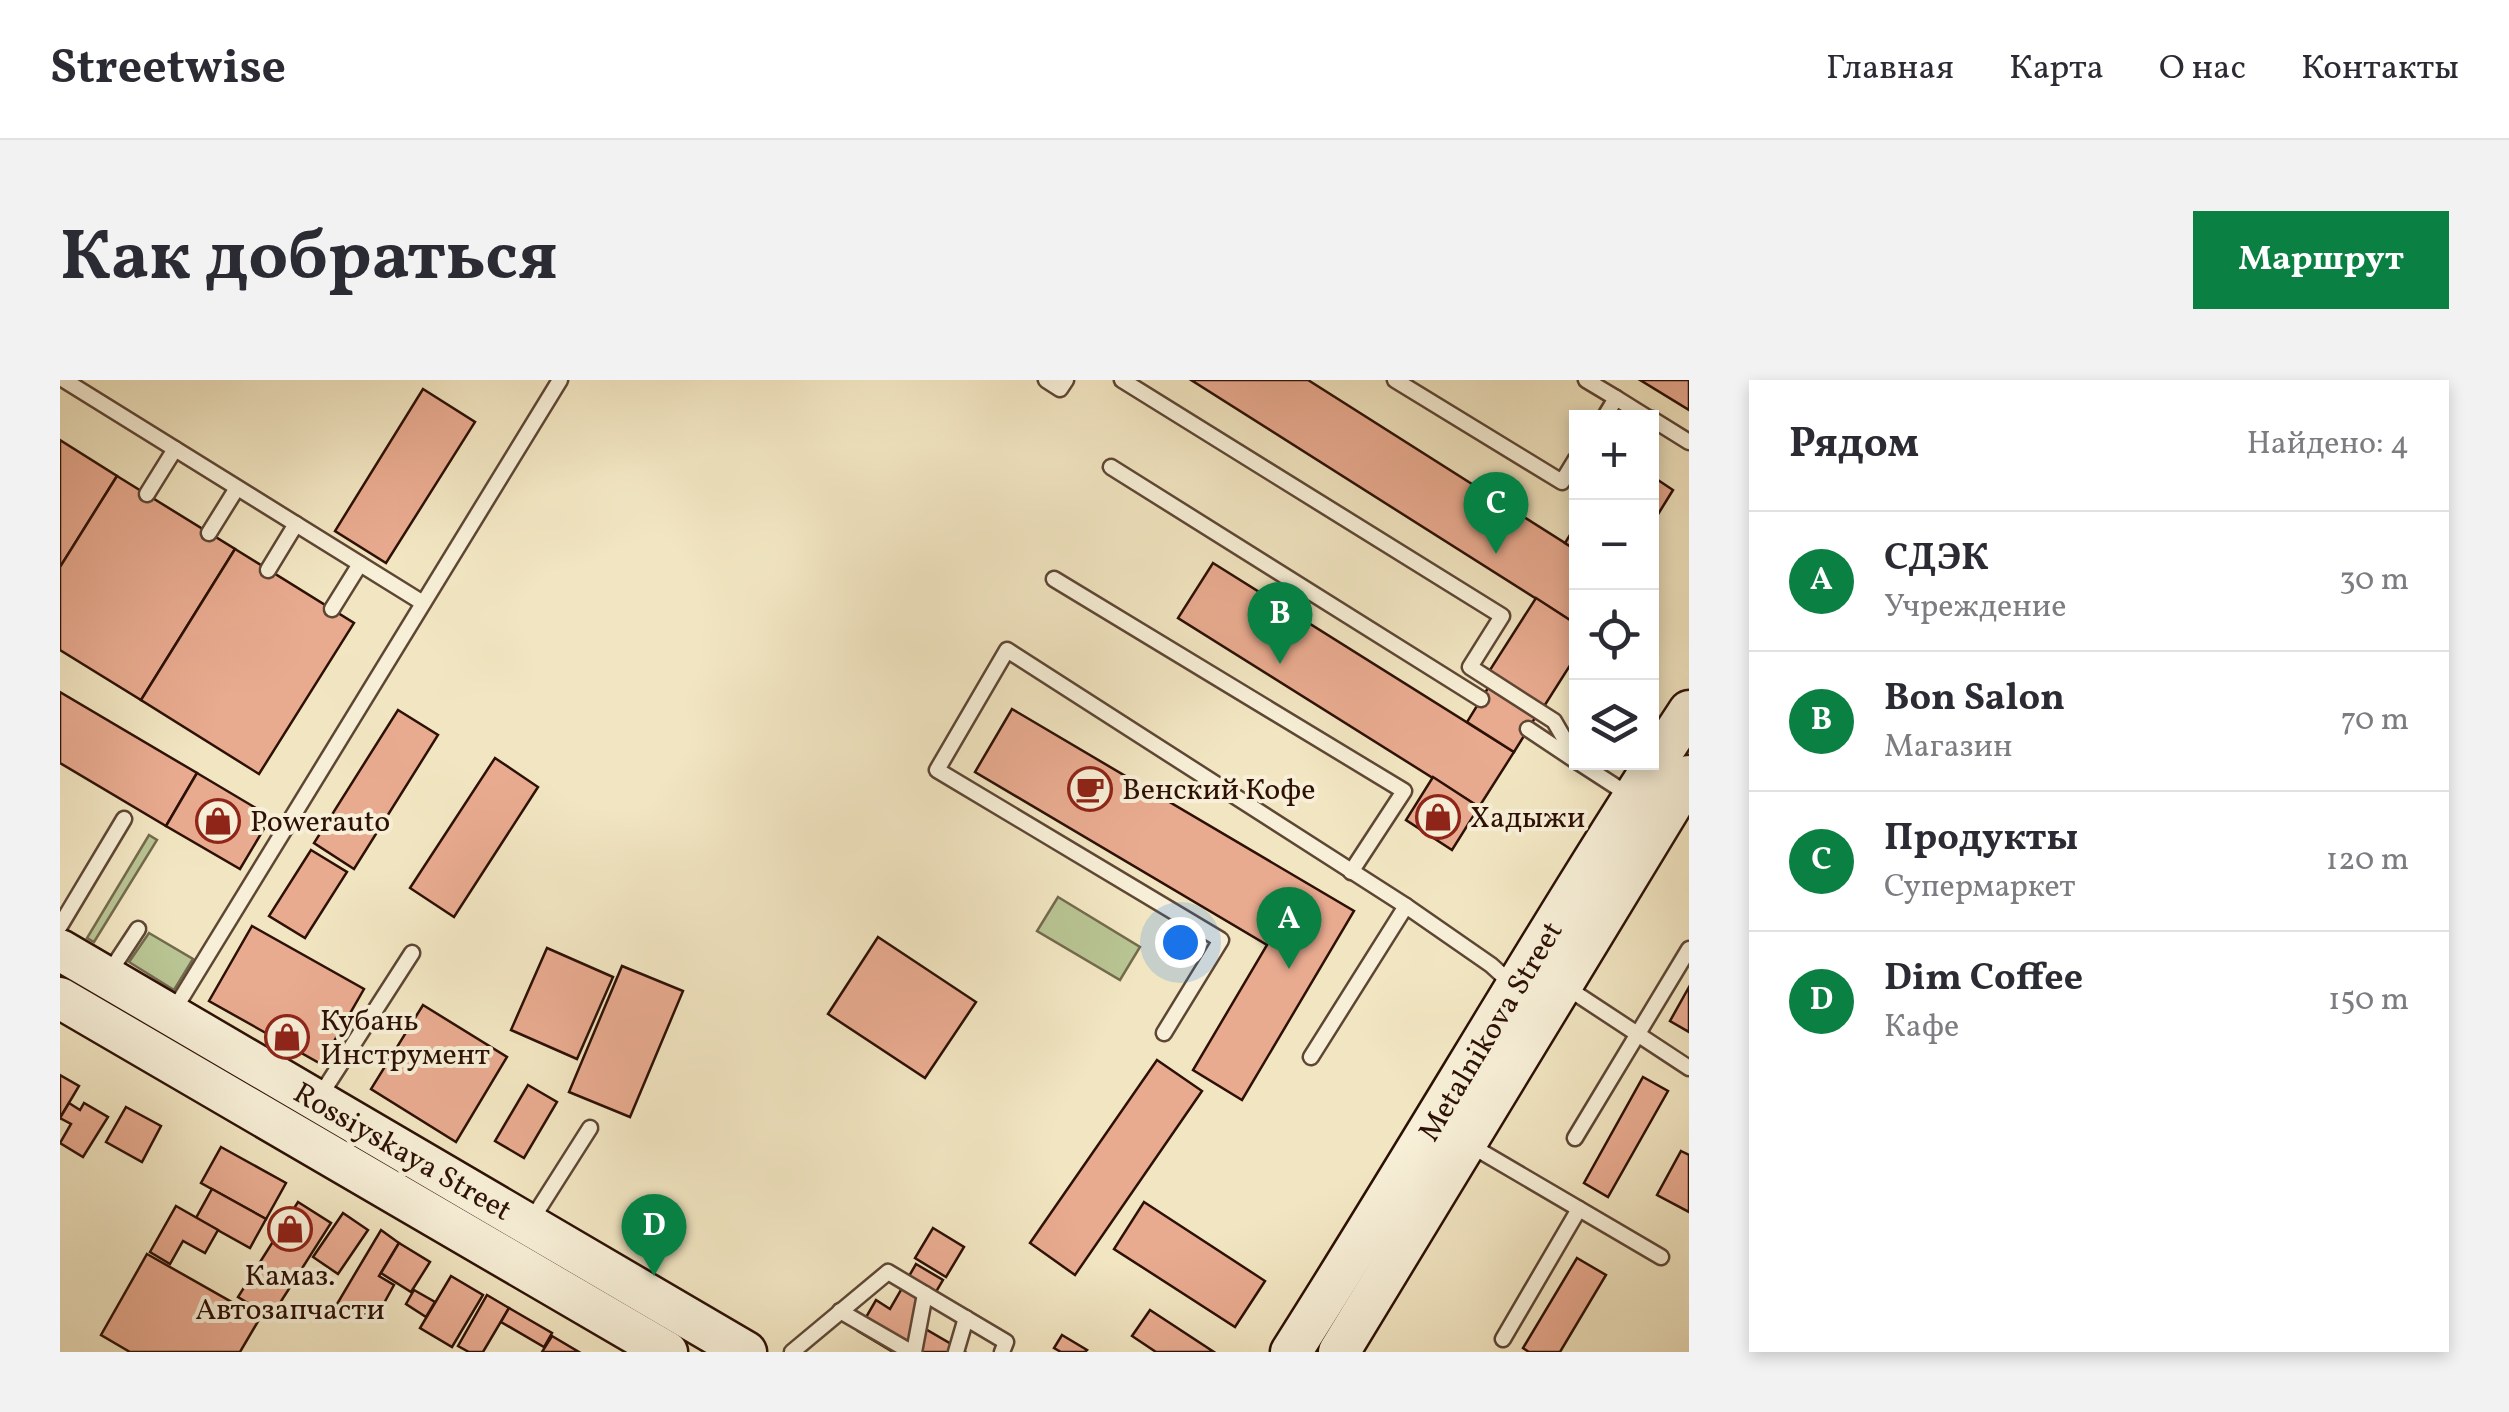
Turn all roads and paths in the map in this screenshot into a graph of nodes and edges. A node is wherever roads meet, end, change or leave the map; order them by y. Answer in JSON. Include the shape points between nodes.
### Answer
{"nodes":[{"id":1,"x":64,"y":380,"type":"edge"},
{"id":2,"x":560,"y":380,"type":"edge"},
{"id":3,"x":1046,"y":380,"type":"edge"},
{"id":4,"x":1066,"y":380,"type":"edge"},
{"id":5,"x":1122,"y":380,"type":"edge"},
{"id":6,"x":1395,"y":380,"type":"edge"},
{"id":7,"x":1586,"y":380,"type":"edge"},
{"id":8,"x":1616,"y":398,"type":"junction"},
{"id":9,"x":1609,"y":410,"type":"edge"},
{"id":10,"x":1636,"y":410,"type":"edge"},
{"id":11,"x":1659,"y":424,"type":"edge"},
{"id":12,"x":1689,"y":442,"type":"edge"},
{"id":13,"x":175,"y":449,"type":"junction"},
{"id":14,"x":1112,"y":466,"type":"dead end"},
{"id":15,"x":1569,"y":470,"type":"edge"},
{"id":16,"x":237,"y":488,"type":"junction"},
{"id":17,"x":147,"y":494,"type":"dead end"},
{"id":18,"x":296,"y":524,"type":"junction"},
{"id":19,"x":209,"y":533,"type":"dead end"},
{"id":20,"x":360,"y":564,"type":"junction"},
{"id":21,"x":268,"y":570,"type":"dead end"},
{"id":22,"x":1054,"y":579,"type":"dead end"},
{"id":23,"x":423,"y":604,"type":"junction"},
{"id":24,"x":332,"y":610,"type":"dead end"},
{"id":25,"x":1481,"y":699,"type":"dead end"},
{"id":26,"x":1689,"y":711,"type":"edge"},
{"id":27,"x":1528,"y":729,"type":"dead end"},
{"id":28,"x":1569,"y":747,"type":"edge"},
{"id":29,"x":1569,"y":756,"type":"edge"},
{"id":30,"x":1590,"y":770,"type":"edge"},
{"id":31,"x":1689,"y":776,"type":"edge"},
{"id":32,"x":1632,"y":798,"type":"junction"},
{"id":33,"x":124,"y":820,"type":"dead end"},
{"id":34,"x":1351,"y":872,"type":"junction"},
{"id":35,"x":1406,"y":906,"type":"junction"},
{"id":36,"x":60,"y":926,"type":"edge"},
{"id":37,"x":138,"y":929,"type":"dead end"},
{"id":38,"x":1545,"y":940,"type":"junction"},
{"id":39,"x":1689,"y":949,"type":"edge"},
{"id":40,"x":60,"y":950,"type":"edge"},
{"id":41,"x":412,"y":953,"type":"dead end"},
{"id":42,"x":105,"y":978,"type":"junction"},
{"id":43,"x":1561,"y":984,"type":"junction"},
{"id":44,"x":1516,"y":988,"type":"junction"},
{"id":45,"x":60,"y":998,"type":"edge"},
{"id":46,"x":170,"y":1016,"type":"junction"},
{"id":47,"x":1164,"y":1033,"type":"dead end"},
{"id":48,"x":1638,"y":1034,"type":"junction"},
{"id":49,"x":1311,"y":1058,"type":"dead end"},
{"id":50,"x":1689,"y":1068,"type":"edge"},
{"id":51,"x":317,"y":1101,"type":"junction"},
{"id":52,"x":590,"y":1128,"type":"dead end"},
{"id":53,"x":1575,"y":1138,"type":"dead end"},
{"id":54,"x":1465,"y":1142,"type":"junction"},
{"id":55,"x":1393,"y":1192,"type":"junction"},
{"id":56,"x":1578,"y":1209,"type":"junction"},
{"id":57,"x":529,"y":1224,"type":"junction"},
{"id":58,"x":1661,"y":1258,"type":"dead end"},
{"id":59,"x":924,"y":1294,"type":"junction"},
{"id":60,"x":840,"y":1311,"type":"junction"},
{"id":61,"x":966,"y":1318,"type":"junction"},
{"id":62,"x":1503,"y":1339,"type":"dead end"},
{"id":63,"x":667,"y":1352,"type":"edge"},
{"id":64,"x":746,"y":1352,"type":"edge"},
{"id":65,"x":792,"y":1352,"type":"edge"},
{"id":66,"x":912,"y":1352,"type":"edge"},
{"id":67,"x":956,"y":1352,"type":"edge"},
{"id":68,"x":1002,"y":1352,"type":"edge"},
{"id":69,"x":1291,"y":1352,"type":"edge"},
{"id":70,"x":1312,"y":1352,"type":"edge"},
{"id":71,"x":1339,"y":1352,"type":"edge"}],
"edges":[{"from":1,"to":13,"type":"lane"},
{"from":2,"to":23,"type":"lane"},
{"from":3,"to":4,"type":"lane","via":[[1060,388]]},
{"from":5,"to":28,"type":"lane","via":[[1502,616],[1470,667],[1554,721]]},
{"from":6,"to":15,"type":"lane","via":[[1562,482]]},
{"from":7,"to":8,"type":"lane"},
{"from":8,"to":9,"type":"lane"},
{"from":8,"to":10,"type":"lane"},
{"from":11,"to":12,"type":"lane"},
{"from":13,"to":16,"type":"lane"},
{"from":13,"to":17,"type":"lane"},
{"from":14,"to":25,"type":"lane"},
{"from":16,"to":18,"type":"lane"},
{"from":16,"to":19,"type":"lane"},
{"from":18,"to":20,"type":"lane"},
{"from":18,"to":21,"type":"lane"},
{"from":20,"to":23,"type":"lane"},
{"from":20,"to":24,"type":"lane"},
{"from":22,"to":34,"type":"lane","via":[[1404,791]]},
{"from":23,"to":46,"type":"lane"},
{"from":26,"to":32,"type":"main road","name":"Metalnikova Street"},
{"from":27,"to":29,"type":"lane"},
{"from":30,"to":32,"type":"lane"},
{"from":31,"to":43,"type":"main road","name":"Metalnikova Street"},
{"from":32,"to":38,"type":"main road","name":"Metalnikova Street"},
{"from":33,"to":36,"type":"lane"},
{"from":34,"to":35,"type":"lane"},
{"from":34,"to":47,"type":"lane","via":[[1007,650],[937,770],[1222,940]]},
{"from":35,"to":44,"type":"lane"},
{"from":35,"to":49,"type":"lane"},
{"from":37,"to":42,"type":"lane"},
{"from":38,"to":43,"type":"main road","via":[[1543,962]]},
{"from":38,"to":44,"type":"main road","name":"Metalnikova Street"},
{"from":39,"to":48,"type":"lane"},
{"from":40,"to":42,"type":"main road","name":"Rossiyskaya Street"},
{"from":41,"to":51,"type":"lane"},
{"from":42,"to":46,"type":"main road","name":"Rossiyskaya Street"},
{"from":43,"to":48,"type":"lane"},
{"from":43,"to":54,"type":"main road","name":"Metalnikova Street"},
{"from":44,"to":55,"type":"main road","name":"Metalnikova Street"},
{"from":45,"to":63,"type":"main road","name":"Rossiyskaya Street"},
{"from":46,"to":51,"type":"main road","name":"Rossiyskaya Street"},
{"from":48,"to":50,"type":"lane"},
{"from":48,"to":53,"type":"lane"},
{"from":51,"to":57,"type":"main road","name":"Rossiyskaya Street"},
{"from":52,"to":57,"type":"lane"},
{"from":54,"to":56,"type":"lane"},
{"from":54,"to":71,"type":"main road","name":"Metalnikova Street"},
{"from":55,"to":69,"type":"main road","name":"Metalnikova Street"},
{"from":55,"to":70,"type":"main road","via":[[1343,1302]]},
{"from":56,"to":58,"type":"lane"},
{"from":56,"to":62,"type":"lane"},
{"from":57,"to":64,"type":"main road","name":"Rossiyskaya Street"},
{"from":59,"to":60,"type":"lane","via":[[888,1272]]},
{"from":59,"to":61,"type":"lane"},
{"from":59,"to":66,"type":"lane"},
{"from":60,"to":65,"type":"lane"},
{"from":60,"to":66,"type":"lane"},
{"from":61,"to":67,"type":"lane"},
{"from":61,"to":68,"type":"lane","via":[[1006,1342]]}]}
